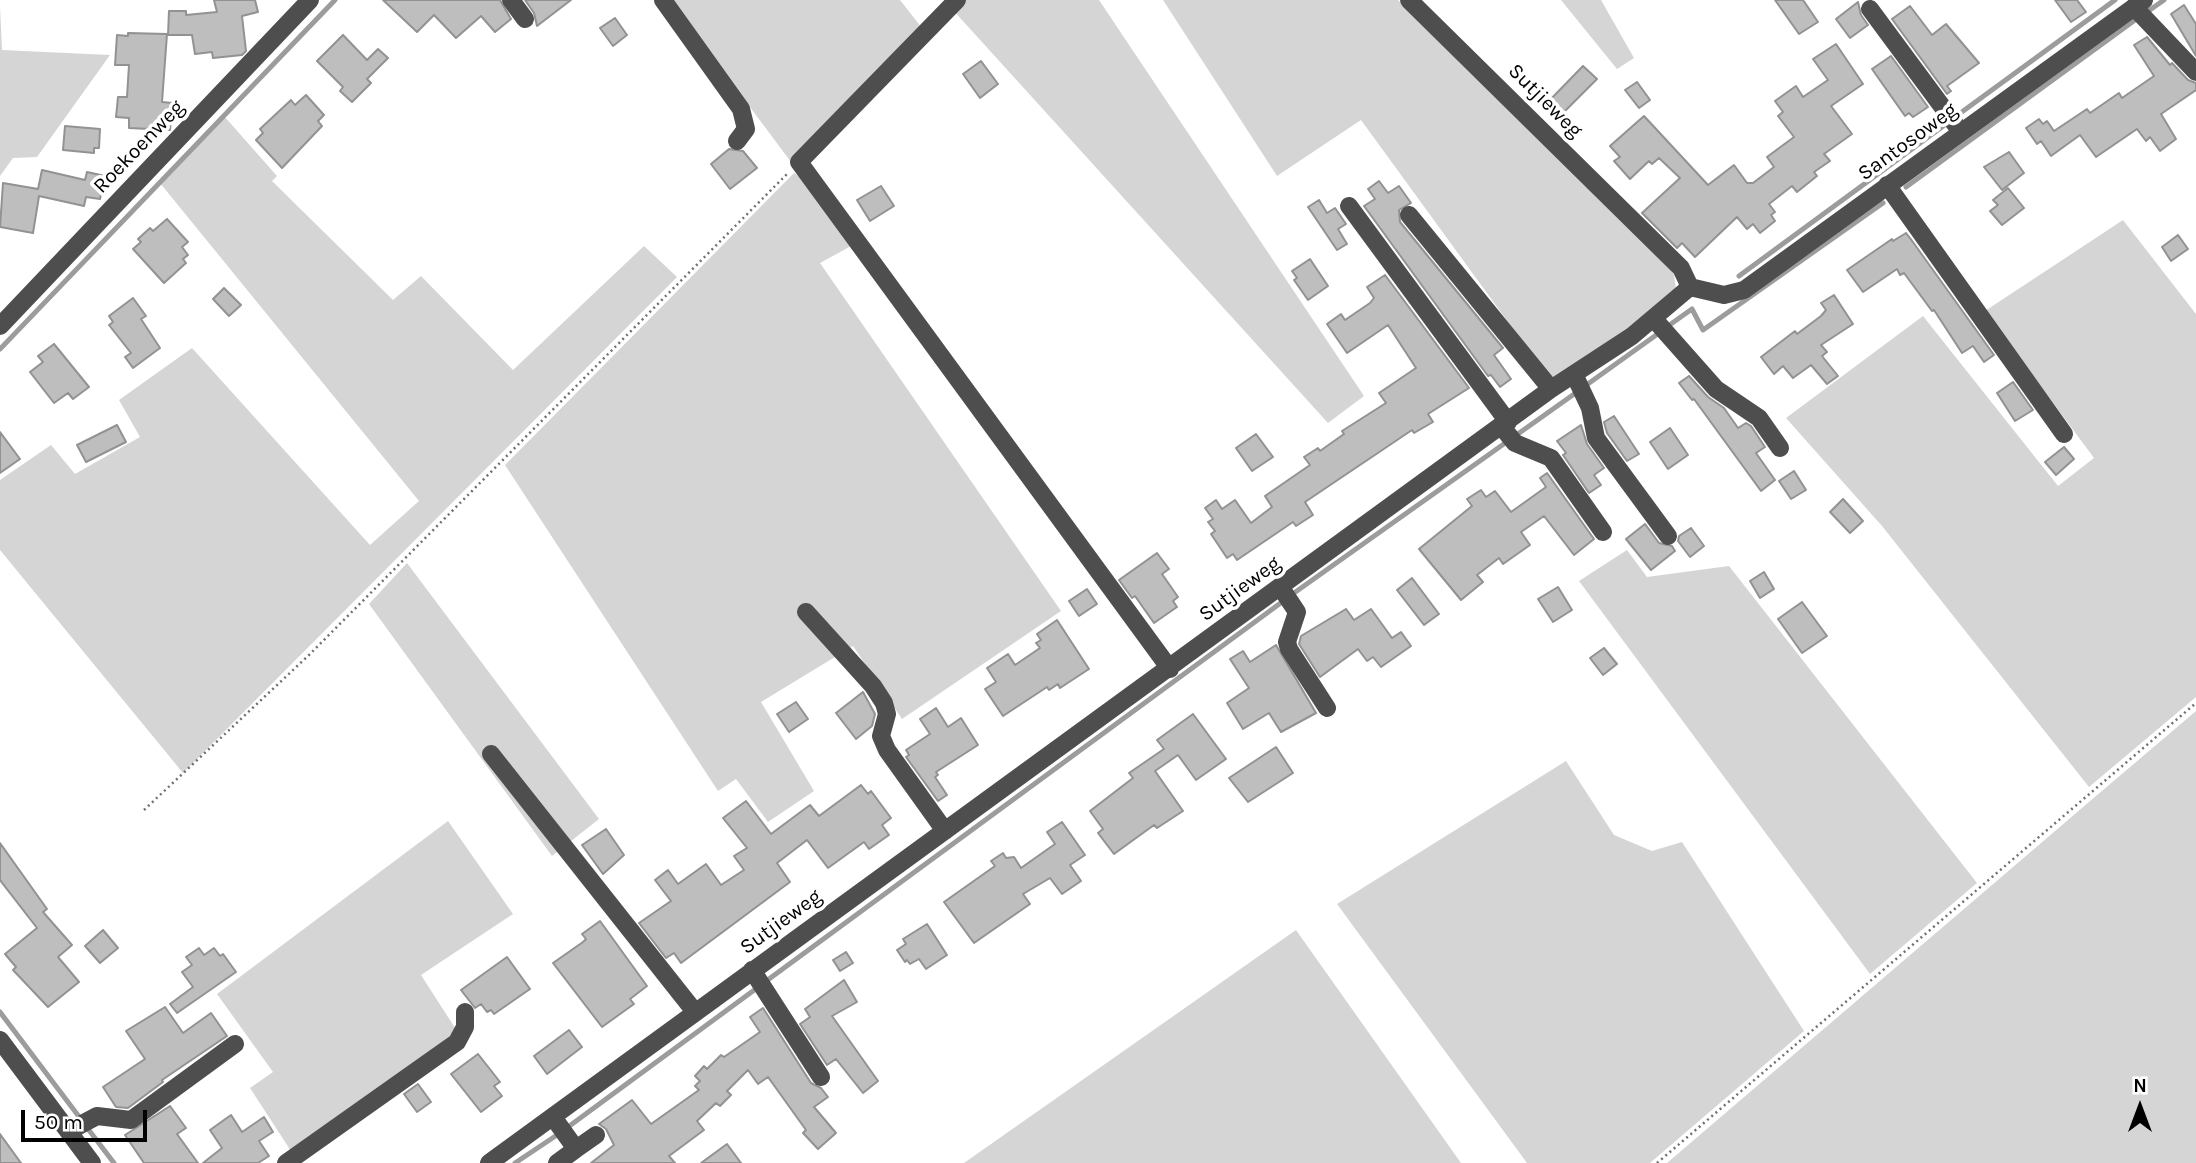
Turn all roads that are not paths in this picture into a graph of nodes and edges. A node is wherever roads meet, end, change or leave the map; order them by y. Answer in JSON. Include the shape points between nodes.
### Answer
{"nodes":[{"id":1,"x":310,"y":0,"type":"edge"},
{"id":2,"x":511,"y":0,"type":"edge"},
{"id":3,"x":663,"y":0,"type":"edge"},
{"id":4,"x":957,"y":0,"type":"edge"},
{"id":5,"x":1409,"y":0,"type":"edge"},
{"id":6,"x":2139,"y":4,"type":"edge"},
{"id":7,"x":1870,"y":9,"type":"dead end"},
{"id":8,"x":525,"y":19,"type":"dead end"},
{"id":9,"x":2196,"y":72,"type":"edge"},
{"id":10,"x":1961,"y":132,"type":"junction"},
{"id":11,"x":737,"y":141,"type":"dead end"},
{"id":12,"x":1887,"y":185,"type":"junction"},
{"id":13,"x":1349,"y":206,"type":"dead end"},
{"id":14,"x":1409,"y":215,"type":"dead end"},
{"id":15,"x":1690,"y":287,"type":"junction"},
{"id":16,"x":1654,"y":319,"type":"junction"},
{"id":17,"x":0,"y":326,"type":"edge"},
{"id":18,"x":1574,"y":374,"type":"junction"},
{"id":19,"x":1551,"y":389,"type":"junction"},
{"id":20,"x":1505,"y":424,"type":"junction"},
{"id":21,"x":2064,"y":434,"type":"dead end"},
{"id":22,"x":1780,"y":449,"type":"dead end"},
{"id":23,"x":1603,"y":532,"type":"dead end"},
{"id":24,"x":1668,"y":536,"type":"dead end"},
{"id":25,"x":1281,"y":588,"type":"junction"},
{"id":26,"x":806,"y":612,"type":"dead end"},
{"id":27,"x":1170,"y":668,"type":"junction"},
{"id":28,"x":1327,"y":708,"type":"dead end"},
{"id":29,"x":491,"y":754,"type":"dead end"},
{"id":30,"x":945,"y":831,"type":"junction"},
{"id":31,"x":752,"y":970,"type":"junction"},
{"id":32,"x":465,"y":1012,"type":"dead end"},
{"id":33,"x":695,"y":1012,"type":"junction"},
{"id":34,"x":0,"y":1040,"type":"edge"},
{"id":35,"x":235,"y":1044,"type":"dead end"},
{"id":36,"x":821,"y":1077,"type":"dead end"},
{"id":37,"x":553,"y":1117,"type":"junction"},
{"id":38,"x":69,"y":1131,"type":"junction"},
{"id":39,"x":596,"y":1135,"type":"dead end"},
{"id":40,"x":576,"y":1149,"type":"junction"},
{"id":41,"x":92,"y":1163,"type":"edge"},
{"id":42,"x":286,"y":1163,"type":"edge"},
{"id":43,"x":489,"y":1163,"type":"edge"},
{"id":44,"x":557,"y":1163,"type":"edge"}],
"edges":[{"from":1,"to":17,"type":"street","name":"Roekoenweg"},
{"from":2,"to":8,"type":"street"},
{"from":3,"to":11,"type":"street","via":[[741,109],[746,129]]},
{"from":4,"to":27,"type":"street","via":[[799,162]]},
{"from":5,"to":15,"type":"street","name":"Sutjieweg","via":[[1681,268]]},
{"from":6,"to":9,"type":"street"},
{"from":6,"to":10,"type":"street","name":"Santosoweg"},
{"from":7,"to":10,"type":"street"},
{"from":10,"to":12,"type":"street","name":"Santosoweg"},
{"from":12,"to":15,"type":"street","name":"Santosoweg","via":[[1744,290],[1724,295]]},
{"from":12,"to":21,"type":"street"},
{"from":13,"to":20,"type":"street"},
{"from":14,"to":19,"type":"street"},
{"from":15,"to":16,"type":"street","name":"Sutjieweg"},
{"from":16,"to":18,"type":"street","name":"Sutjieweg"},
{"from":16,"to":22,"type":"street","via":[[1716,389],[1759,418]]},
{"from":18,"to":19,"type":"street","name":"Sutjieweg"},
{"from":18,"to":24,"type":"street","via":[[1590,408],[1596,438]]},
{"from":19,"to":20,"type":"street","name":"Sutjieweg"},
{"from":20,"to":23,"type":"street","via":[[1515,443],[1551,458]]},
{"from":20,"to":25,"type":"street","name":"Sutjieweg"},
{"from":25,"to":27,"type":"street","name":"Sutjieweg"},
{"from":25,"to":28,"type":"street","via":[[1297,612],[1289,649]]},
{"from":26,"to":30,"type":"street","via":[[884,703],[887,714],[881,736],[887,750]]},
{"from":27,"to":30,"type":"street","name":"Sutjieweg"},
{"from":29,"to":33,"type":"street"},
{"from":30,"to":31,"type":"street","name":"Sutjieweg"},
{"from":31,"to":33,"type":"street","name":"Sutjieweg"},
{"from":31,"to":36,"type":"street"},
{"from":32,"to":42,"type":"street","via":[[465,1027],[457,1042]]},
{"from":33,"to":37,"type":"street","name":"Sutjieweg"},
{"from":34,"to":38,"type":"street"},
{"from":35,"to":38,"type":"street","via":[[131,1120],[97,1116]]},
{"from":37,"to":40,"type":"street"},
{"from":37,"to":43,"type":"street","name":"Sutjieweg"},
{"from":38,"to":41,"type":"street"},
{"from":39,"to":40,"type":"street"},
{"from":40,"to":44,"type":"street"}]}
